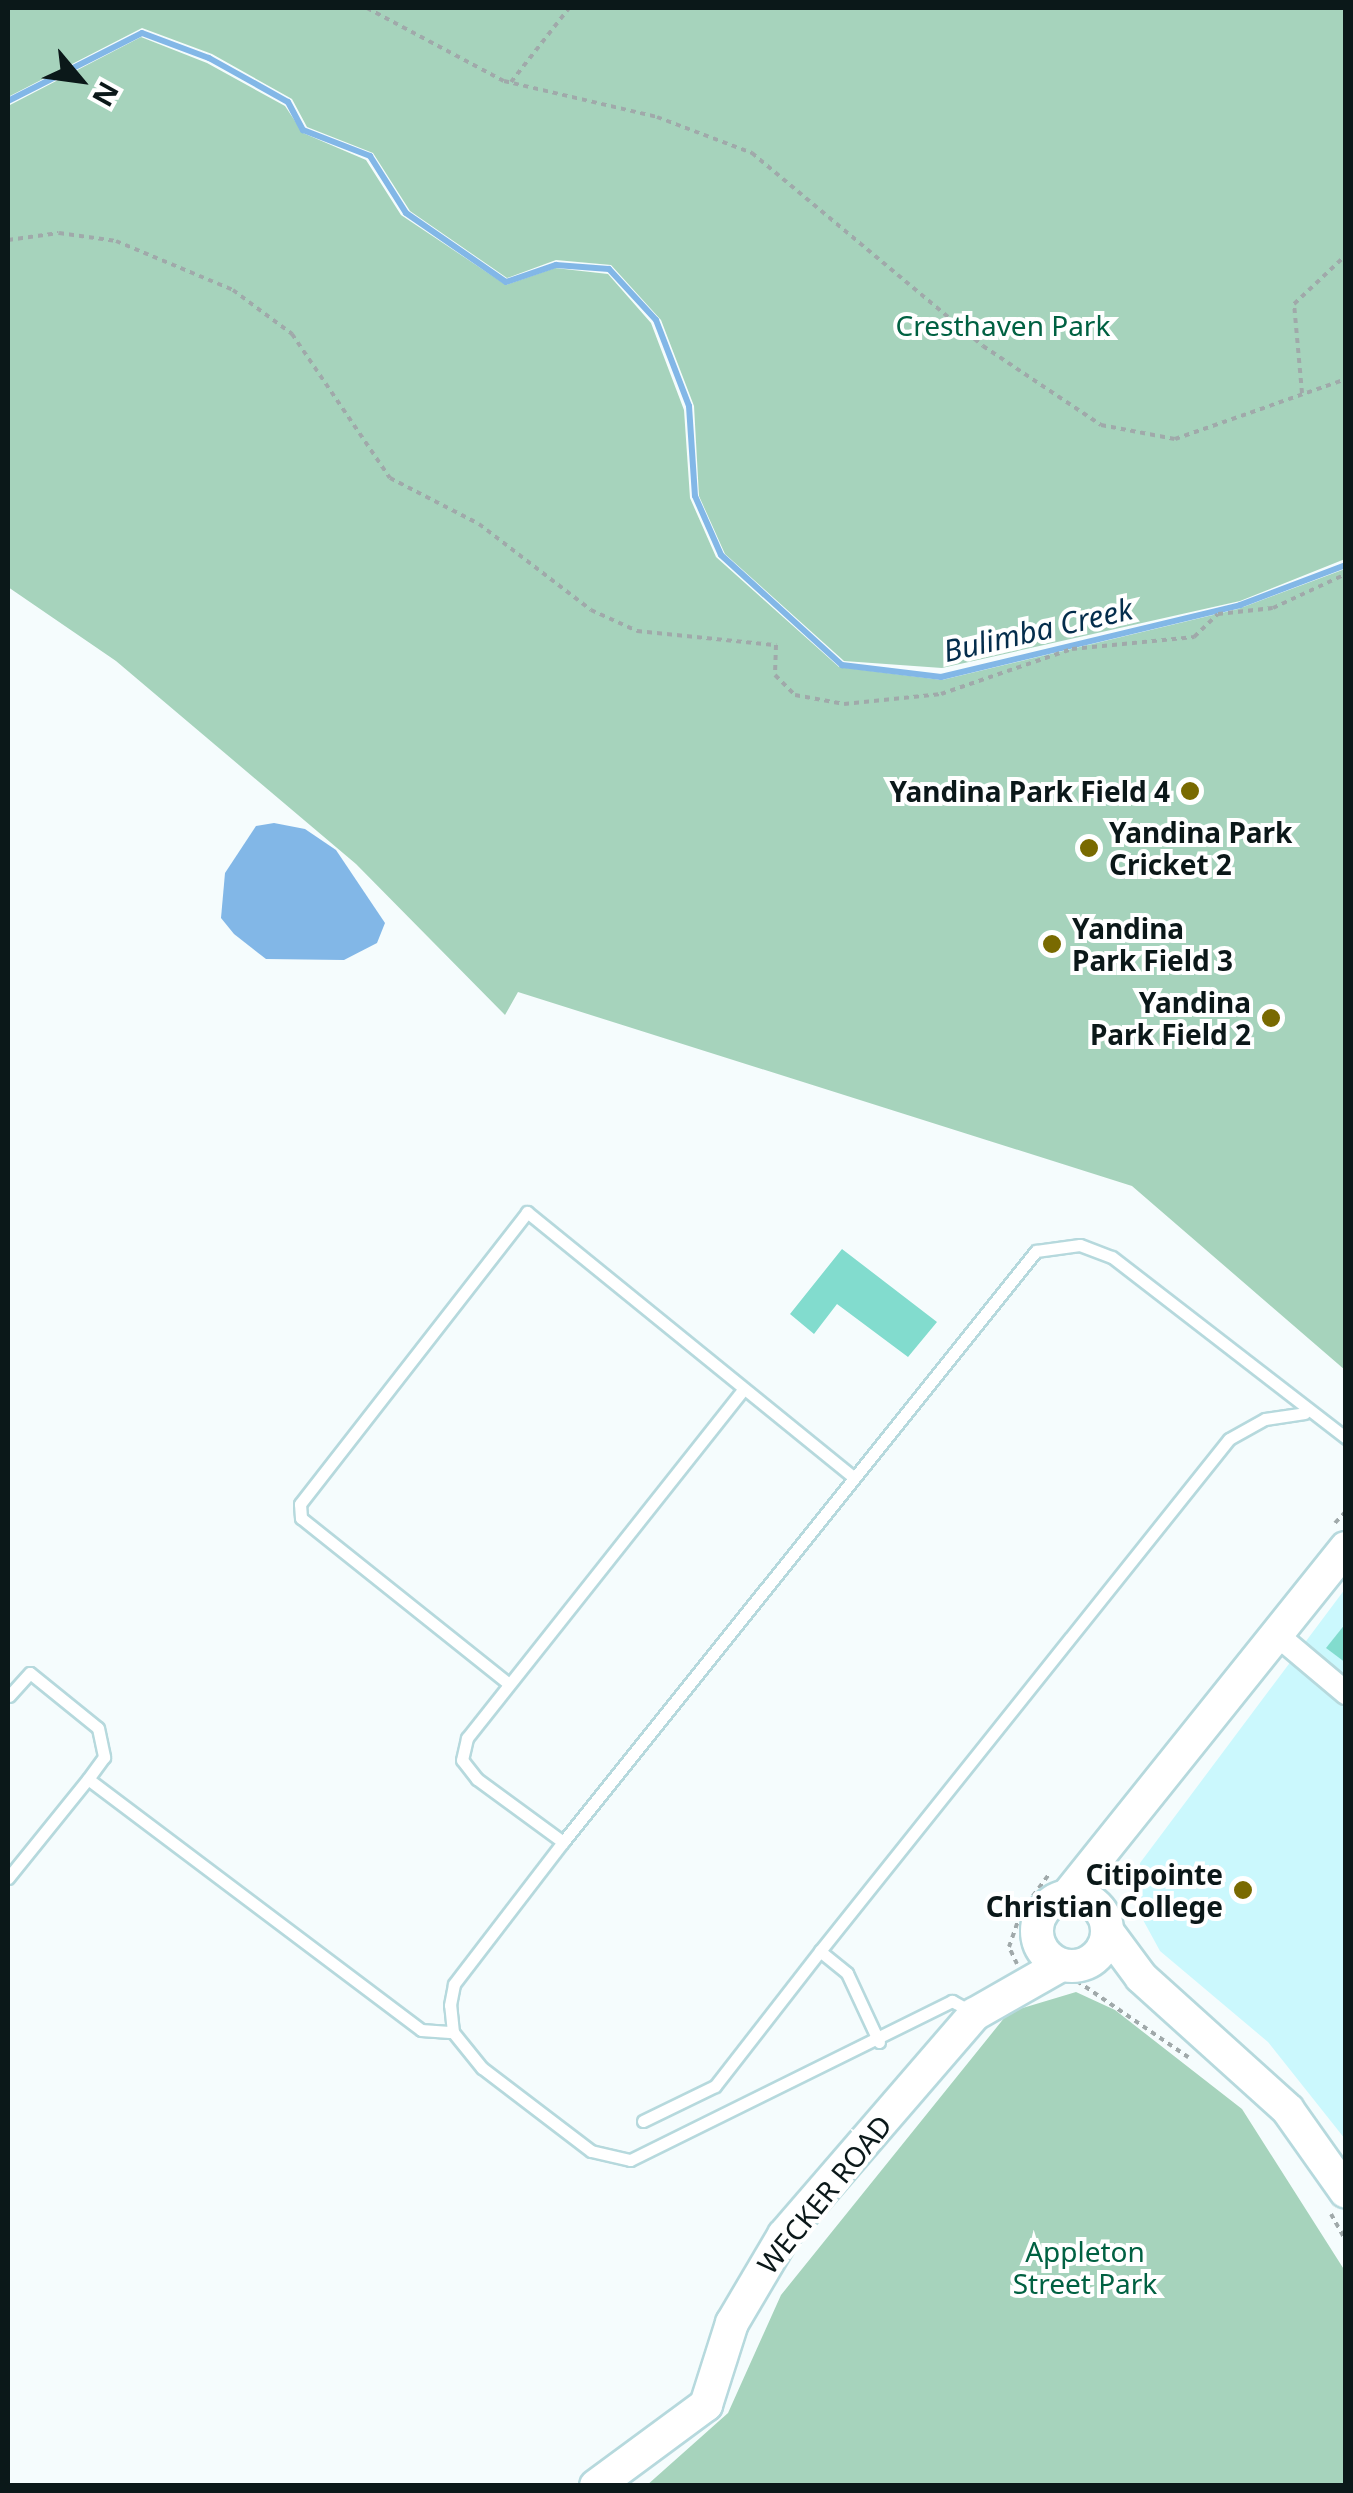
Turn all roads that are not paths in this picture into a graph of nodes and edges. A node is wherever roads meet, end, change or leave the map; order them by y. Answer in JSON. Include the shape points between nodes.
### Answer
{"nodes":[{"id":1,"x":742,"y":1390,"type":"junction"},
{"id":2,"x":1304,"y":1413,"type":"junction"},
{"id":3,"x":1346,"y":1438,"type":"edge"},
{"id":4,"x":852,"y":1478,"type":"junction"},
{"id":5,"x":1346,"y":1548,"type":"edge"},
{"id":6,"x":1276,"y":1634,"type":"junction"},
{"id":7,"x":509,"y":1684,"type":"junction"},
{"id":8,"x":1346,"y":1693,"type":"edge"},
{"id":9,"x":10,"y":1696,"type":"edge"},
{"id":10,"x":88,"y":1779,"type":"junction"},
{"id":11,"x":1118,"y":1841,"type":"junction"},
{"id":12,"x":563,"y":1842,"type":"junction"},
{"id":13,"x":8,"y":1878,"type":"edge"},
{"id":14,"x":1067,"y":1896,"type":"junction"},
{"id":15,"x":1106,"y":1925,"type":"junction"},
{"id":16,"x":1037,"y":1930,"type":"junction"},
{"id":17,"x":820,"y":1951,"type":"junction"},
{"id":18,"x":1072,"y":1965,"type":"junction"},
{"id":19,"x":1141,"y":1977,"type":"junction"},
{"id":20,"x":986,"y":2005,"type":"junction"},
{"id":21,"x":453,"y":2032,"type":"junction"},
{"id":22,"x":879,"y":2042,"type":"junction"},
{"id":23,"x":643,"y":2121,"type":"dead end"},
{"id":24,"x":1334,"y":2195,"type":"edge"},
{"id":25,"x":596,"y":2486,"type":"edge"}],
"edges":[{"from":1,"to":4,"type":"lane"},
{"from":1,"to":7,"type":"lane"},
{"from":1,"to":7,"type":"lane","via":[[527,1212],[302,1493],[301,1518]]},
{"from":2,"to":3,"type":"lane"},
{"from":2,"to":4,"type":"lane","via":[[1112,1258],[1080,1244],[1036,1251]]},
{"from":2,"to":17,"type":"lane","via":[[1265,1419],[1228,1440]]},
{"from":4,"to":12,"type":"lane"},
{"from":5,"to":6,"type":"street","name":"WECKER ROAD"},
{"from":6,"to":8,"type":"street"},
{"from":6,"to":11,"type":"street","name":"WECKER ROAD"},
{"from":7,"to":12,"type":"lane","via":[[467,1738],[462,1760]]},
{"from":9,"to":10,"type":"lane","via":[[30,1673],[98,1728],[104,1757]]},
{"from":10,"to":13,"type":"lane"},
{"from":10,"to":21,"type":"lane","via":[[421,2030]]},
{"from":11,"to":14,"type":"street","name":"WECKER ROAD"},
{"from":11,"to":15,"type":"street","name":"WECKER ROAD"},
{"from":12,"to":21,"type":"lane","via":[[454,1984]]},
{"from":14,"to":15,"type":"street","via":[[1090,1901]]},
{"from":14,"to":16,"type":"street","name":"WECKER ROAD","via":[[1046,1908]]},
{"from":15,"to":18,"type":"street","name":"WECKER ROAD","via":[[1101,1952]]},
{"from":15,"to":19,"type":"street"},
{"from":16,"to":18,"type":"street"},
{"from":16,"to":20,"type":"street","name":"WECKER ROAD"},
{"from":17,"to":22,"type":"lane","via":[[848,1973]]},
{"from":17,"to":23,"type":"lane","via":[[716,2086]]},
{"from":18,"to":19,"type":"street"},
{"from":18,"to":20,"type":"street","name":"WECKER ROAD"},
{"from":19,"to":24,"type":"street","via":[[1288,2110]]},
{"from":20,"to":22,"type":"lane","via":[[952,2001]]},
{"from":20,"to":25,"type":"street","name":"WECKER ROAD","via":[[784,2234],[732,2324],[706,2405]]},
{"from":21,"to":22,"type":"lane","via":[[482,2068],[591,2151],[630,2160]]}]}
